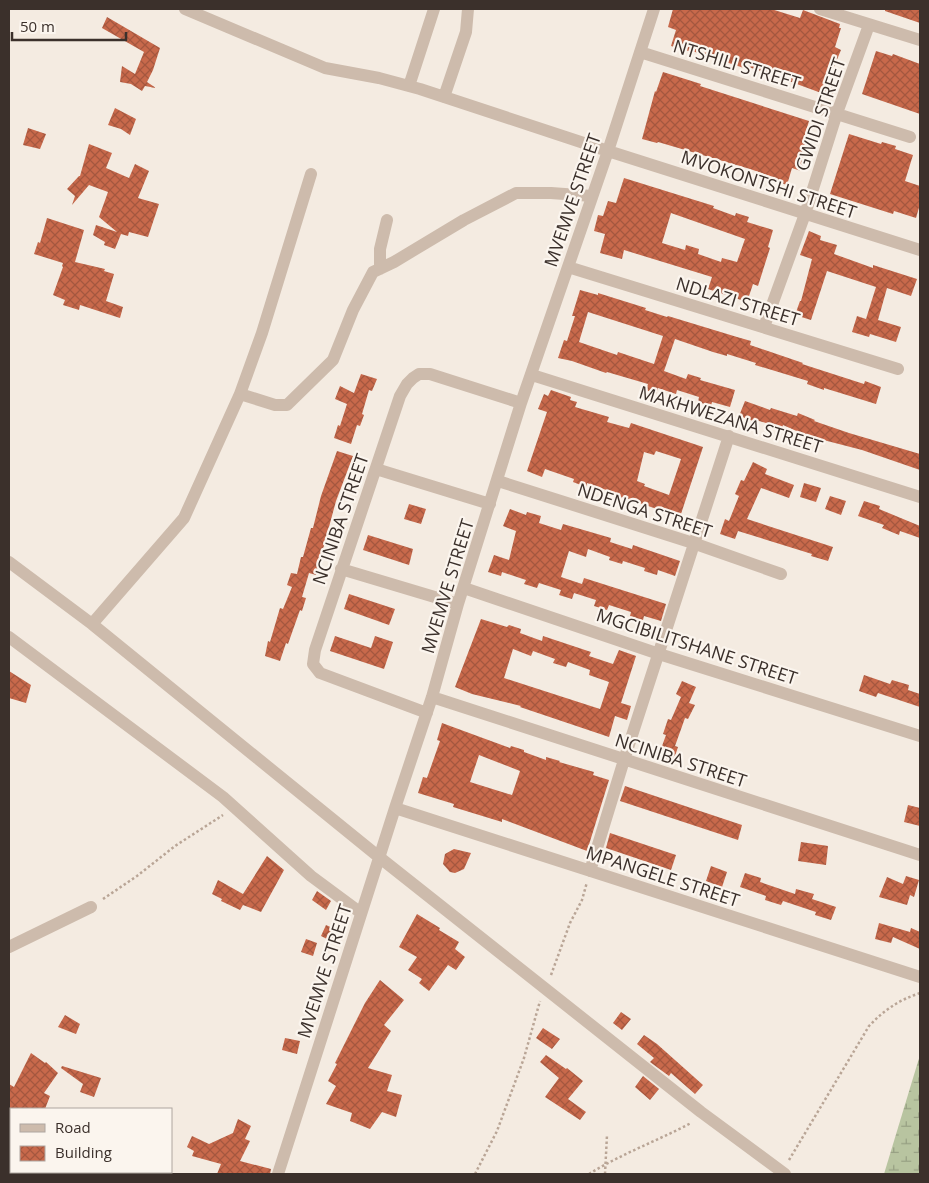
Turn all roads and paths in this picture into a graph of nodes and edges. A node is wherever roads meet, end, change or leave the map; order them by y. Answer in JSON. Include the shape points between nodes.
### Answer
{"nodes":[{"id":1,"x":185,"y":9,"type":"edge"},
{"id":2,"x":434,"y":9,"type":"edge"},
{"id":3,"x":468,"y":9,"type":"edge"},
{"id":4,"x":654,"y":9,"type":"edge"},
{"id":5,"x":820,"y":9,"type":"edge"},
{"id":6,"x":868,"y":25,"type":"junction"},
{"id":7,"x":920,"y":40,"type":"edge"},
{"id":8,"x":640,"y":52,"type":"junction"},
{"id":9,"x":409,"y":86,"type":"junction"},
{"id":10,"x":444,"y":97,"type":"junction"},
{"id":11,"x":837,"y":114,"type":"junction"},
{"id":12,"x":910,"y":137,"type":"dead end"},
{"id":13,"x":608,"y":151,"type":"junction"},
{"id":14,"x":311,"y":174,"type":"dead end"},
{"id":15,"x":592,"y":196,"type":"junction"},
{"id":16,"x":805,"y":214,"type":"junction"},
{"id":17,"x":387,"y":220,"type":"dead end"},
{"id":18,"x":920,"y":250,"type":"edge"},
{"id":19,"x":568,"y":267,"type":"junction"},
{"id":20,"x":380,"y":269,"type":"junction"},
{"id":21,"x":764,"y":327,"type":"junction"},
{"id":22,"x":898,"y":368,"type":"dead end"},
{"id":23,"x":532,"y":375,"type":"junction"},
{"id":24,"x":240,"y":394,"type":"junction"},
{"id":25,"x":521,"y":404,"type":"junction"},
{"id":26,"x":729,"y":436,"type":"junction"},
{"id":27,"x":376,"y":469,"type":"junction"},
{"id":28,"x":498,"y":481,"type":"junction"},
{"id":29,"x":920,"y":497,"type":"edge"},
{"id":30,"x":490,"y":504,"type":"junction"},
{"id":31,"x":693,"y":543,"type":"junction"},
{"id":32,"x":9,"y":562,"type":"edge"},
{"id":33,"x":341,"y":569,"type":"junction"},
{"id":34,"x":781,"y":574,"type":"dead end"},
{"id":35,"x":464,"y":588,"type":"junction"},
{"id":36,"x":458,"y":604,"type":"junction"},
{"id":37,"x":92,"y":624,"type":"junction"},
{"id":38,"x":9,"y":637,"type":"edge"},
{"id":39,"x":659,"y":654,"type":"junction"},
{"id":40,"x":432,"y":696,"type":"junction"},
{"id":41,"x":427,"y":713,"type":"junction"},
{"id":42,"x":920,"y":736,"type":"edge"},
{"id":43,"x":624,"y":760,"type":"junction"},
{"id":44,"x":234,"y":807,"type":"junction"},
{"id":45,"x":395,"y":808,"type":"junction"},
{"id":46,"x":920,"y":855,"type":"edge"},
{"id":47,"x":379,"y":857,"type":"junction"},
{"id":48,"x":590,"y":871,"type":"junction"},
{"id":49,"x":91,"y":906,"type":"joint"},
{"id":50,"x":361,"y":914,"type":"junction"},
{"id":51,"x":9,"y":947,"type":"edge"},
{"id":52,"x":920,"y":977,"type":"edge"},
{"id":53,"x":545,"y":987,"type":"junction"},
{"id":54,"x":920,"y":994,"type":"edge"},
{"id":55,"x":691,"y":1123,"type":"dead end"},
{"id":56,"x":607,"y":1135,"type":"dead end"},
{"id":57,"x":605,"y":1165,"type":"junction"},
{"id":58,"x":784,"y":1173,"type":"edge"},
{"id":59,"x":278,"y":1174,"type":"edge"},
{"id":60,"x":475,"y":1174,"type":"edge"},
{"id":61,"x":589,"y":1174,"type":"edge"},
{"id":62,"x":605,"y":1174,"type":"edge"}],
"edges":[{"from":1,"to":9,"type":"street","name":"MVOKONTSHI STREET","via":[[325,68]]},
{"from":2,"to":9,"type":"street"},
{"from":3,"to":10,"type":"street","via":[[466,32]]},
{"from":4,"to":8,"type":"street","name":"MVEMVE STREET"},
{"from":5,"to":6,"type":"street"},
{"from":6,"to":7,"type":"street"},
{"from":6,"to":11,"type":"street","name":"GWIDI STREET"},
{"from":8,"to":11,"type":"street","name":"NTSHILI STREET"},
{"from":8,"to":13,"type":"street","name":"MVEMVE STREET"},
{"from":9,"to":10,"type":"street","name":"MVOKONTSHI STREET"},
{"from":10,"to":13,"type":"street","name":"MVOKONTSHI STREET"},
{"from":11,"to":12,"type":"street","name":"NTSHILI STREET"},
{"from":11,"to":16,"type":"street","name":"GWIDI STREET"},
{"from":13,"to":15,"type":"street","name":"MVEMVE STREET"},
{"from":13,"to":16,"type":"street","name":"MVOKONTSHI STREET"},
{"from":14,"to":24,"type":"street","via":[[262,334]]},
{"from":15,"to":19,"type":"street","name":"MVEMVE STREET"},
{"from":15,"to":20,"type":"street","via":[[516,193]]},
{"from":16,"to":18,"type":"street","name":"MVOKONTSHI STREET"},
{"from":16,"to":21,"type":"street","name":"GWIDI STREET"},
{"from":17,"to":20,"type":"street","via":[[380,249]]},
{"from":19,"to":21,"type":"street","name":"NDLAZI STREET"},
{"from":19,"to":23,"type":"street","name":"MVEMVE STREET"},
{"from":20,"to":24,"type":"street","via":[[373,272],[353,310],[333,360],[288,405],[275,406]]},
{"from":21,"to":22,"type":"street","name":"NDLAZI STREET"},
{"from":23,"to":25,"type":"street","name":"MVEMVE STREET"},
{"from":23,"to":26,"type":"street","name":"MAKHWEZANA STREET"},
{"from":24,"to":37,"type":"street","via":[[184,518]]},
{"from":25,"to":27,"type":"street","name":"NCINIBA STREET","via":[[445,378],[419,374],[407,384],[400,396]]},
{"from":25,"to":28,"type":"street","name":"MVEMVE STREET"},
{"from":26,"to":29,"type":"street","name":"MAKHWEZANA STREET"},
{"from":26,"to":31,"type":"street"},
{"from":27,"to":30,"type":"street"},
{"from":27,"to":33,"type":"street","name":"NCINIBA STREET"},
{"from":28,"to":30,"type":"street","name":"MVEMVE STREET"},
{"from":28,"to":31,"type":"street","name":"NDENGA STREET"},
{"from":30,"to":35,"type":"street","name":"MVEMVE STREET"},
{"from":31,"to":34,"type":"street","name":"NDENGA STREET"},
{"from":31,"to":39,"type":"street"},
{"from":32,"to":37,"type":"street"},
{"from":33,"to":36,"type":"street"},
{"from":33,"to":41,"type":"street","name":"NCINIBA STREET","via":[[315,650],[315,668],[320,673]]},
{"from":35,"to":36,"type":"street","name":"MVEMVE STREET"},
{"from":35,"to":39,"type":"street","name":"MGCIBILITSHANE STREET"},
{"from":36,"to":40,"type":"street","name":"MVEMVE STREET"},
{"from":37,"to":47,"type":"street"},
{"from":38,"to":44,"type":"street"},
{"from":39,"to":42,"type":"street","name":"MGCIBILITSHANE STREET"},
{"from":39,"to":43,"type":"street"},
{"from":40,"to":41,"type":"street","name":"MVEMVE STREET"},
{"from":40,"to":43,"type":"street","name":"NCINIBA STREET"},
{"from":41,"to":45,"type":"street","name":"MVEMVE STREET"},
{"from":43,"to":46,"type":"street","name":"NCINIBA STREET"},
{"from":43,"to":48,"type":"street"},
{"from":44,"to":49,"type":"path"},
{"from":44,"to":50,"type":"street","via":[[312,876]]},
{"from":45,"to":47,"type":"street","name":"MVEMVE STREET"},
{"from":45,"to":48,"type":"street","name":"MPANGELE STREET"},
{"from":47,"to":50,"type":"street","name":"MVEMVE STREET"},
{"from":47,"to":53,"type":"street"},
{"from":48,"to":52,"type":"street","name":"MPANGELE STREET"},
{"from":48,"to":53,"type":"path","via":[[582,900]]},
{"from":49,"to":51,"type":"street"},
{"from":50,"to":59,"type":"street","name":"MVEMVE STREET"},
{"from":53,"to":58,"type":"street","via":[[701,1112]]},
{"from":53,"to":60,"type":"path","via":[[524,1058],[497,1131]]},
{"from":54,"to":58,"type":"path","via":[[879,1014],[869,1026],[813,1117]]},
{"from":55,"to":57,"type":"path"},
{"from":56,"to":57,"type":"path"},
{"from":57,"to":61,"type":"path"},
{"from":57,"to":62,"type":"path"}]}
